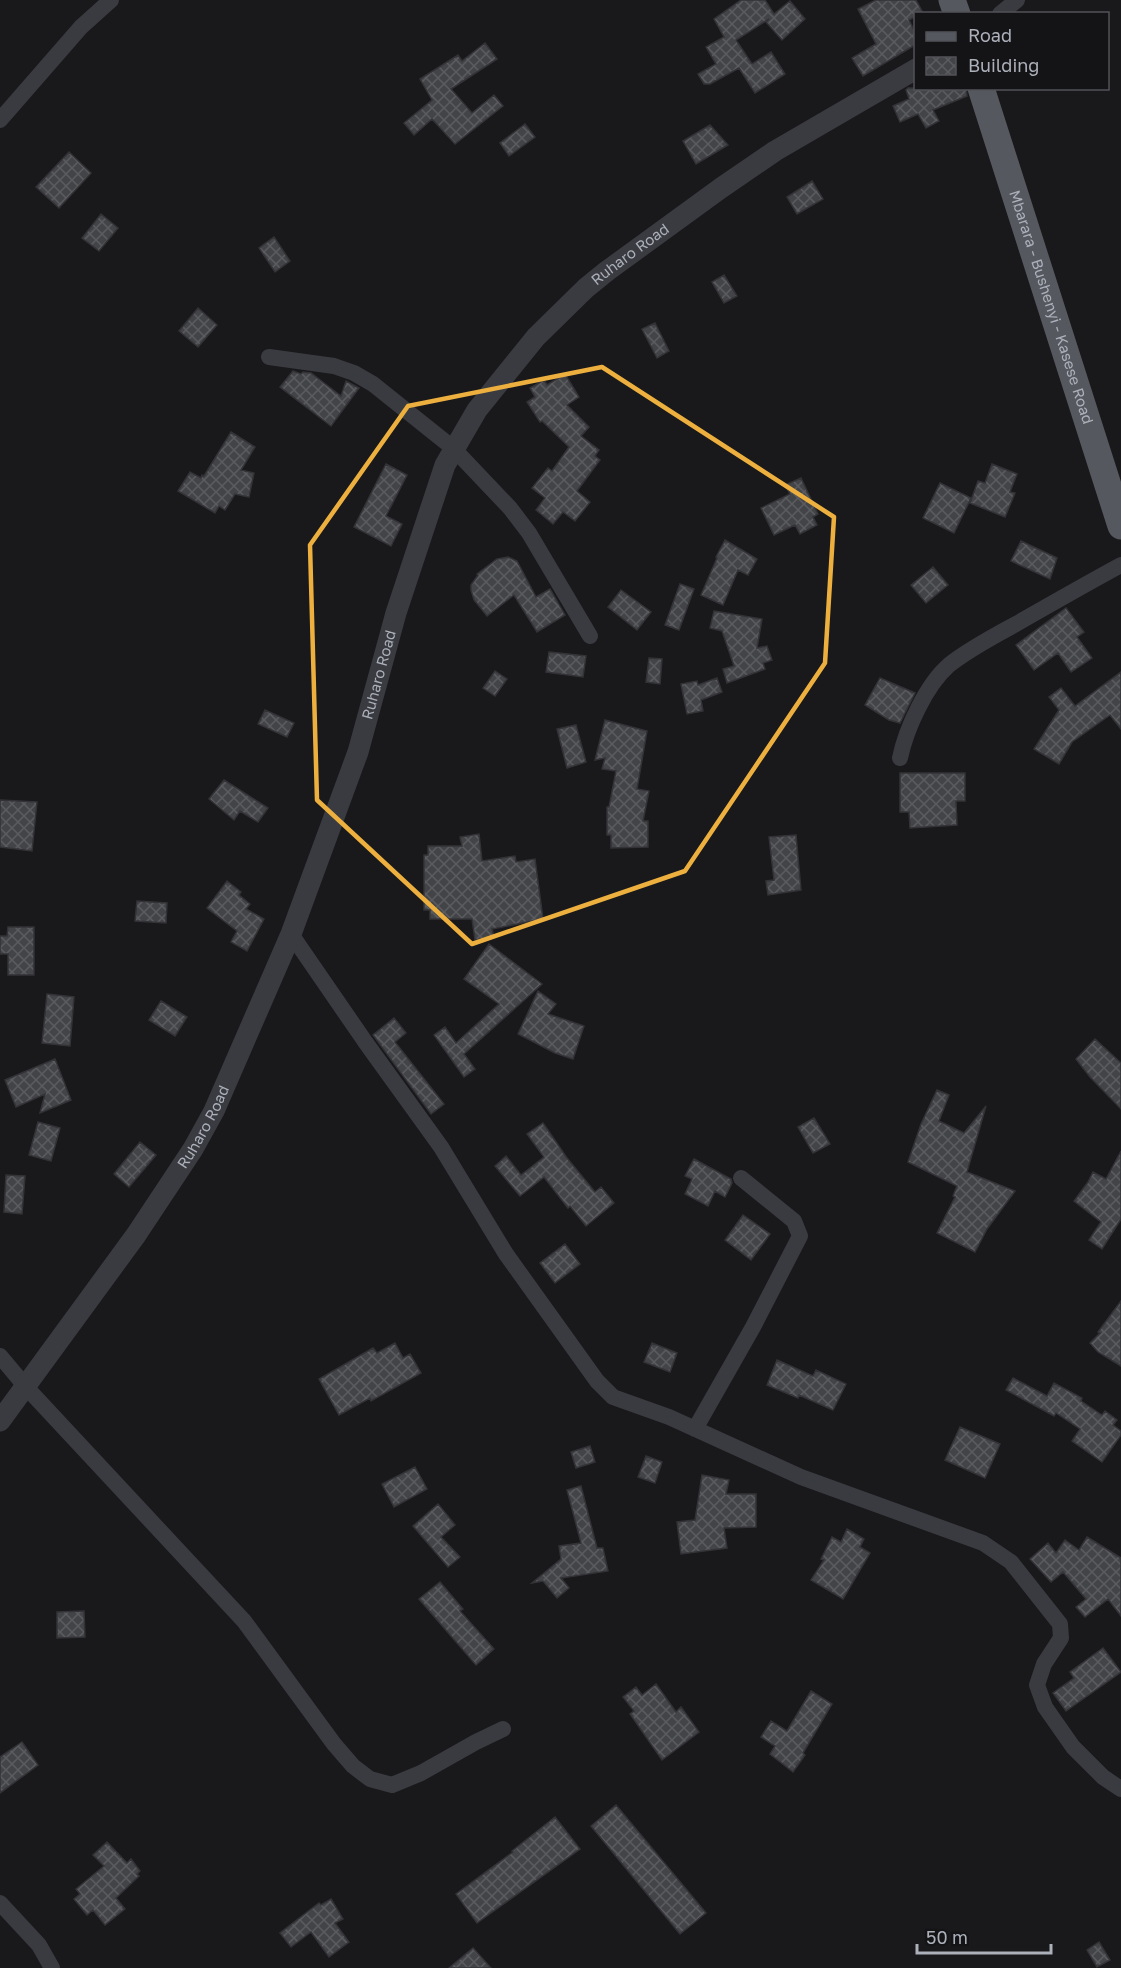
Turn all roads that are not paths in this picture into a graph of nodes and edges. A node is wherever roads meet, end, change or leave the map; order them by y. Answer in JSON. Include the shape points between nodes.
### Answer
{"nodes":[{"id":1,"x":111,"y":0,"type":"edge"},
{"id":2,"x":1017,"y":0,"type":"edge"},
{"id":3,"x":1002,"y":12,"type":"edge"},
{"id":4,"x":914,"y":70,"type":"edge"},
{"id":5,"x":982,"y":90,"type":"edge"},
{"id":6,"x":0,"y":120,"type":"edge"},
{"id":7,"x":269,"y":357,"type":"dead end"},
{"id":8,"x":453,"y":448,"type":"junction"},
{"id":9,"x":1121,"y":526,"type":"edge"},
{"id":10,"x":1121,"y":565,"type":"edge"},
{"id":11,"x":590,"y":636,"type":"dead end"},
{"id":12,"x":900,"y":758,"type":"dead end"},
{"id":13,"x":291,"y":934,"type":"junction"},
{"id":14,"x":741,"y":1178,"type":"dead end"},
{"id":15,"x":0,"y":1356,"type":"edge"},
{"id":16,"x":26,"y":1388,"type":"junction"},
{"id":17,"x":0,"y":1421,"type":"edge"},
{"id":18,"x":695,"y":1429,"type":"junction"},
{"id":19,"x":503,"y":1728,"type":"dead end"},
{"id":20,"x":1121,"y":1789,"type":"edge"},
{"id":21,"x":0,"y":1902,"type":"edge"},
{"id":22,"x":52,"y":1968,"type":"edge"}],
"edges":[{"from":1,"to":6,"type":"street","via":[[81,27]]},
{"from":2,"to":3,"type":"street"},
{"from":4,"to":8,"type":"street","name":"Ruharo Road","via":[[775,151],[593,282],[503,375]]},
{"from":5,"to":9,"type":"main road","name":"Mbarara - Bushenyi - Kasese Road"},
{"from":7,"to":8,"type":"street","via":[[334,366],[354,373]]},
{"from":8,"to":11,"type":"street","via":[[530,533]]},
{"from":8,"to":13,"type":"street","name":"Ruharo Road","via":[[396,613],[358,752]]},
{"from":10,"to":12,"type":"street","via":[[949,665],[933,682],[920,706],[903,740]]},
{"from":13,"to":16,"type":"street","name":"Ruharo Road","via":[[214,1111],[193,1149]]},
{"from":13,"to":18,"type":"street","via":[[441,1147],[512,1263],[597,1381],[614,1397]]},
{"from":14,"to":18,"type":"street","via":[[794,1221],[800,1236]]},
{"from":15,"to":16,"type":"street"},
{"from":16,"to":17,"type":"street","name":"Ruharo Road"},
{"from":16,"to":19,"type":"street","via":[[244,1621],[333,1744],[370,1779],[392,1785]]},
{"from":18,"to":20,"type":"street","via":[[801,1477],[983,1543],[1011,1562],[1060,1624],[1061,1638],[1044,1664],[1037,1685],[1045,1707],[1073,1747]]},
{"from":21,"to":22,"type":"street","via":[[39,1945]]}]}
